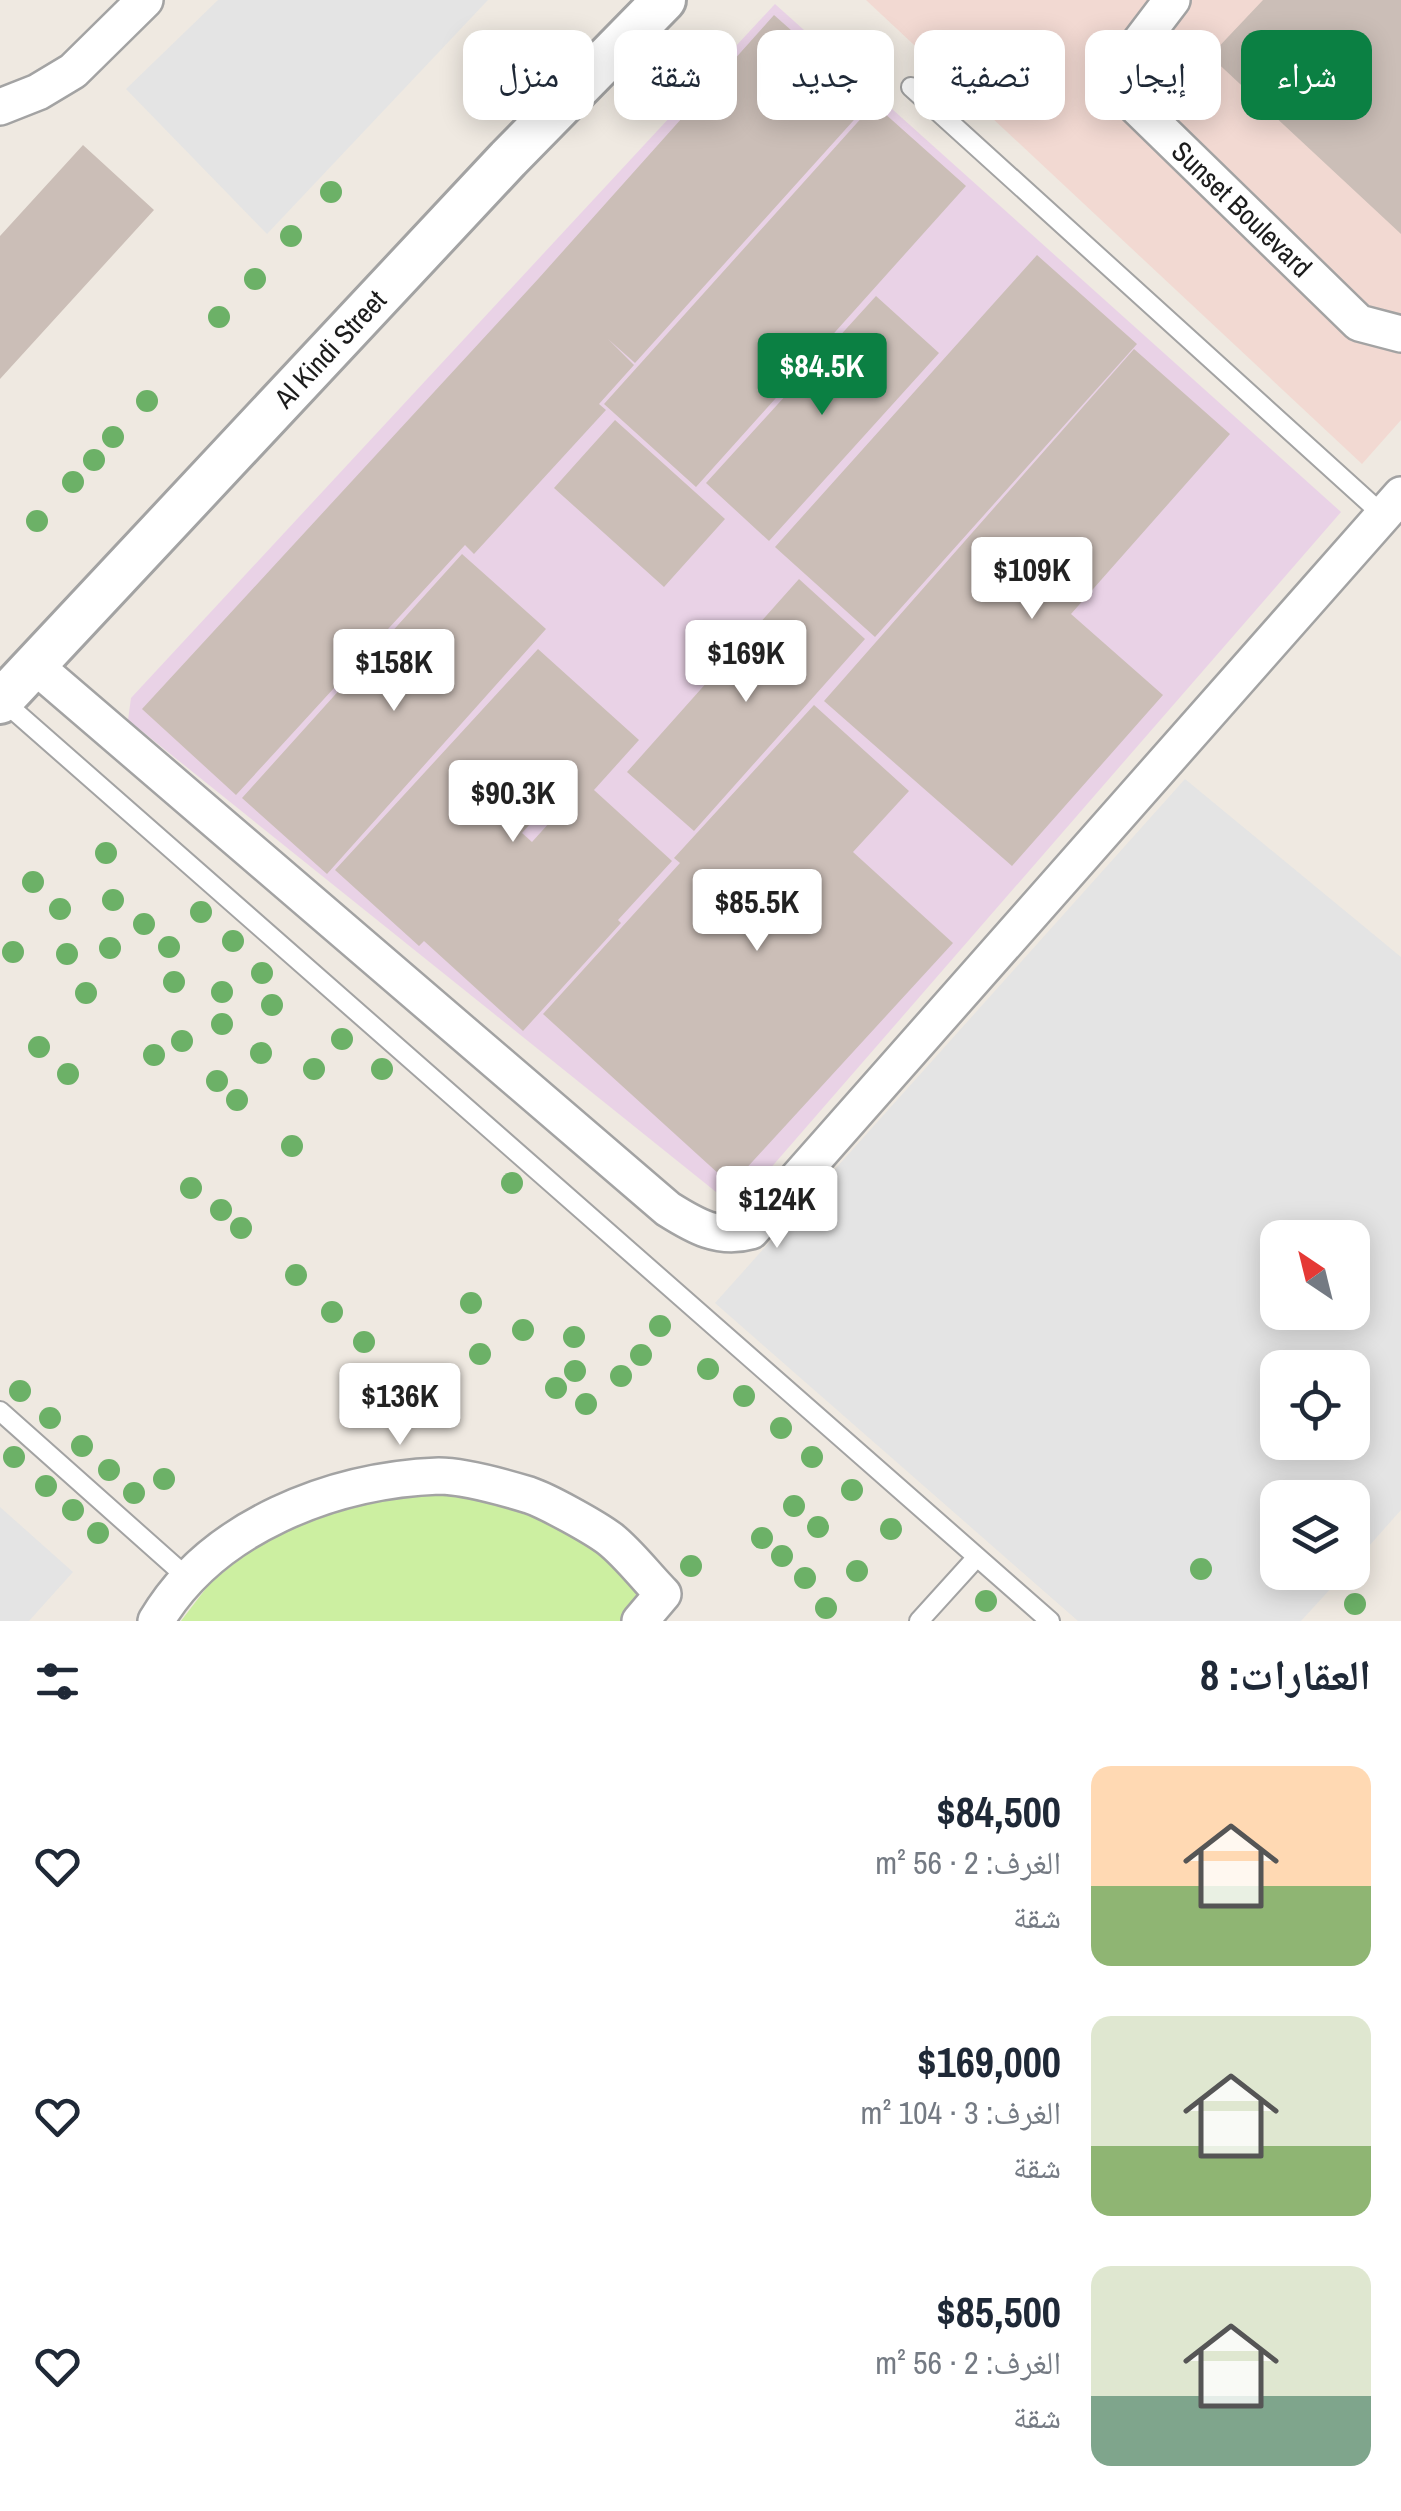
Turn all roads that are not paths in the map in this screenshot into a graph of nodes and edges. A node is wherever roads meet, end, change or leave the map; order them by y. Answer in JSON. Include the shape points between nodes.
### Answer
{"nodes":[{"id":1,"x":145,"y":0,"type":"edge"},
{"id":2,"x":664,"y":0,"type":"edge"},
{"id":3,"x":1172,"y":0,"type":"edge"},
{"id":4,"x":910,"y":87,"type":"dead end"},
{"id":5,"x":0,"y":106,"type":"edge"},
{"id":6,"x":1401,"y":334,"type":"edge"},
{"id":7,"x":1392,"y":505,"type":"edge"},
{"id":8,"x":33,"y":664,"type":"junction"},
{"id":9,"x":1,"y":701,"type":"edge"},
{"id":10,"x":0,"y":1411,"type":"edge"},
{"id":11,"x":976,"y":1557,"type":"junction"},
{"id":12,"x":190,"y":1580,"type":"junction"},
{"id":13,"x":156,"y":1621,"type":"edge"},
{"id":14,"x":640,"y":1621,"type":"edge"},
{"id":15,"x":919,"y":1621,"type":"edge"},
{"id":16,"x":1050,"y":1621,"type":"edge"}],
"edges":[{"from":1,"to":5,"type":"street","via":[[73,70]]},
{"from":2,"to":8,"type":"street","name":"Al Kindi Street"},
{"from":3,"to":6,"type":"street","name":"Sunset Boulevard","via":[[1137,46],[1134,104],[1359,322]]},
{"from":4,"to":7,"type":"lane"},
{"from":7,"to":8,"type":"street","via":[[751,1231],[732,1236],[668,1209]]},
{"from":8,"to":9,"type":"street","name":"Al Kindi Street"},
{"from":9,"to":11,"type":"lane"},
{"from":10,"to":12,"type":"lane"},
{"from":11,"to":15,"type":"lane"},
{"from":11,"to":16,"type":"lane"},
{"from":12,"to":13,"type":"street"},
{"from":12,"to":14,"type":"street","via":[[274,1514],[358,1486],[442,1476],[532,1496],[610,1539],[663,1594]]}]}
